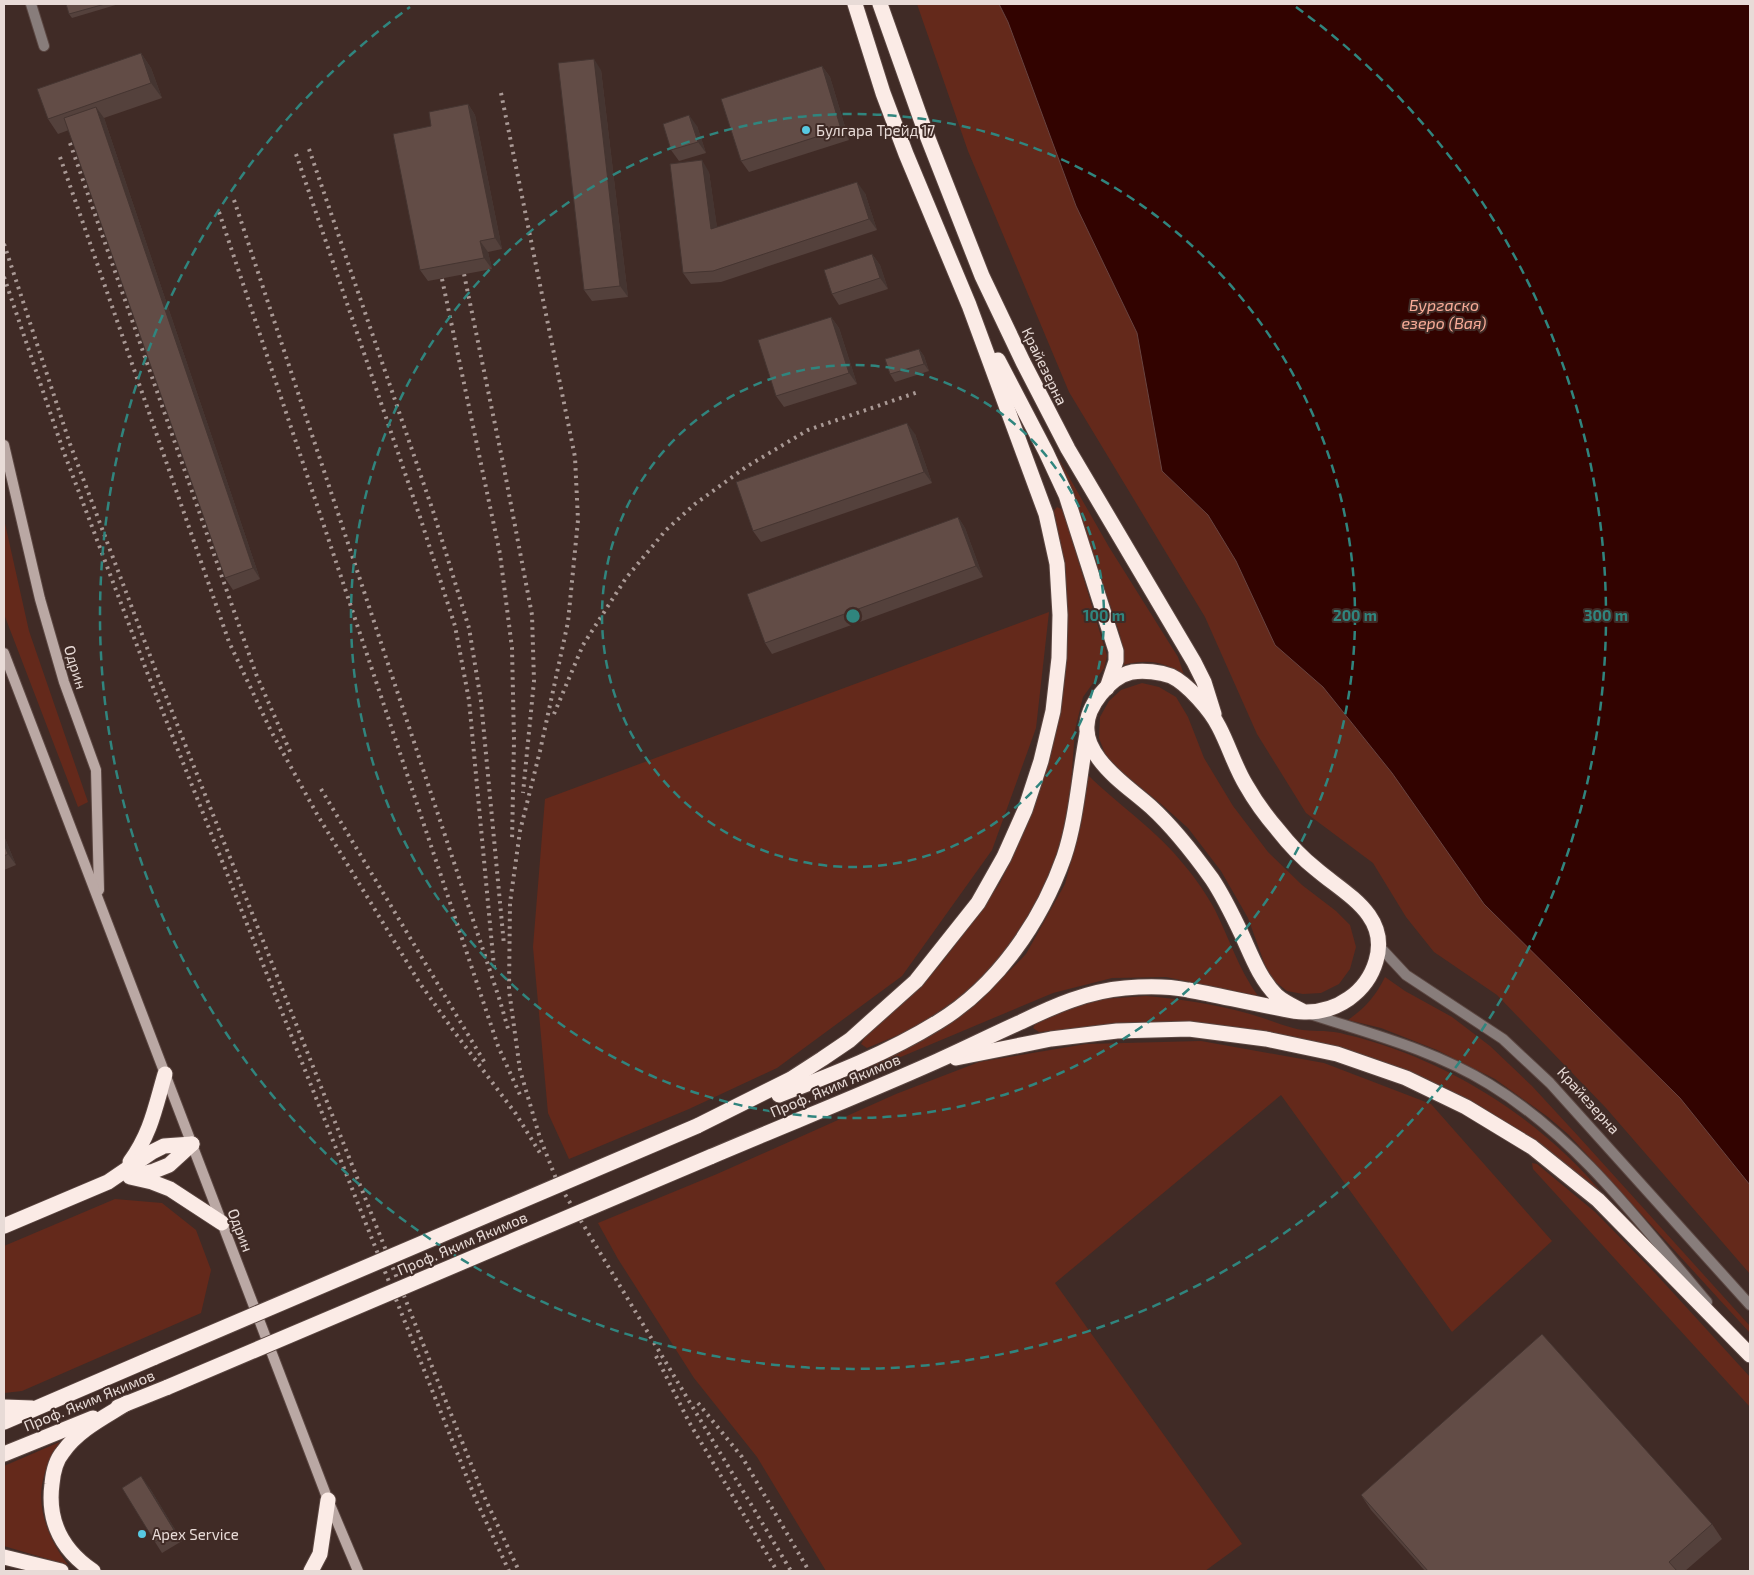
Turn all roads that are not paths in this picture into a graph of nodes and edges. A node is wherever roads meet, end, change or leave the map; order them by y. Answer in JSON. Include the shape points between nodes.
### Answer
{"nodes":[{"id":1,"x":31,"y":4,"type":"edge"},
{"id":2,"x":855,"y":4,"type":"edge"},
{"id":3,"x":880,"y":4,"type":"edge"},
{"id":4,"x":44,"y":46,"type":"dead end"},
{"id":5,"x":969,"y":305,"type":"junction"},
{"id":6,"x":4,"y":445,"type":"edge"},
{"id":7,"x":4,"y":653,"type":"edge"},
{"id":8,"x":1107,"y":688,"type":"junction"},
{"id":9,"x":1218,"y":724,"type":"junction"},
{"id":10,"x":1087,"y":734,"type":"junction"},
{"id":11,"x":99,"y":899,"type":"junction"},
{"id":12,"x":1379,"y":946,"type":"junction"},
{"id":13,"x":1304,"y":1012,"type":"junction"},
{"id":14,"x":933,"y":1063,"type":"junction"},
{"id":15,"x":165,"y":1074,"type":"junction"},
{"id":16,"x":696,"y":1126,"type":"junction"},
{"id":17,"x":192,"y":1144,"type":"junction"},
{"id":18,"x":126,"y":1174,"type":"junction"},
{"id":19,"x":222,"y":1223,"type":"junction"},
{"id":20,"x":4,"y":1226,"type":"edge"},
{"id":21,"x":1750,"y":1305,"type":"edge"},
{"id":22,"x":1750,"y":1354,"type":"edge"},
{"id":23,"x":127,"y":1403,"type":"junction"},
{"id":24,"x":4,"y":1407,"type":"edge"},
{"id":25,"x":36,"y":1408,"type":"junction"},
{"id":26,"x":4,"y":1422,"type":"edge"},
{"id":27,"x":4,"y":1454,"type":"edge"},
{"id":28,"x":328,"y":1500,"type":"junction"},
{"id":29,"x":4,"y":1557,"type":"edge"},
{"id":30,"x":61,"y":1571,"type":"edge"},
{"id":31,"x":93,"y":1571,"type":"edge"},
{"id":32,"x":311,"y":1571,"type":"edge"},
{"id":33,"x":358,"y":1571,"type":"edge"}],
"edges":[{"from":1,"to":4,"type":"street"},
{"from":2,"to":5,"type":"highway","via":[[896,128]]},
{"from":3,"to":9,"type":"highway","name":"Крайезерна","via":[[982,276],[1056,428],[1194,662]]},
{"from":5,"to":8,"type":"highway","via":[[1066,495],[1116,651]]},
{"from":5,"to":16,"type":"highway","via":[[1046,514],[1058,564],[1059,658],[1053,711],[1025,810],[1004,858],[978,903],[916,980],[850,1040],[822,1059],[791,1079]]},
{"from":6,"to":11,"type":"main road","name":"Одрин","via":[[40,599],[64,682],[96,770]]},
{"from":7,"to":11,"type":"main road","name":"Одрин"},
{"from":8,"to":9,"type":"highway","via":[[1133,672],[1171,676],[1185,685]]},
{"from":8,"to":10,"type":"highway","via":[[1089,712]]},
{"from":9,"to":12,"type":"highway","via":[[1240,775],[1258,804],[1302,856],[1366,910],[1373,922]]},
{"from":10,"to":13,"type":"highway","via":[[1104,766],[1155,810],[1214,882],[1270,988],[1280,999]]},
{"from":10,"to":16,"type":"highway","via":[[1075,815],[1064,856],[1048,895],[1028,932],[973,996],[903,1043],[850,1068]]},
{"from":11,"to":15,"type":"main road","name":"Одрин"},
{"from":12,"to":13,"type":"highway","via":[[1368,980],[1351,998],[1327,1009]]},
{"from":12,"to":21,"type":"street","name":"Крайезерна","via":[[1406,975],[1503,1039],[1550,1082]]},
{"from":13,"to":14,"type":"highway","via":[[1183,988],[1155,986],[1099,990],[1047,1010]]},
{"from":13,"to":22,"type":"street","via":[[1412,1047],[1444,1061],[1489,1084],[1524,1109],[1566,1142],[1600,1175]]},
{"from":14,"to":22,"type":"highway","via":[[1051,1039],[1117,1031],[1189,1029],[1266,1039],[1337,1054],[1406,1078],[1466,1107],[1532,1147],[1598,1200]]},
{"from":14,"to":23,"type":"highway","name":"Проф. Яким Якимов","bridge":true},
{"from":15,"to":17,"type":"main road","name":"Одрин"},
{"from":15,"to":18,"type":"highway","via":[[151,1125]]},
{"from":16,"to":25,"type":"highway","name":"Проф. Яким Якимов","bridge":true},
{"from":17,"to":18,"type":"highway","via":[[168,1165],[154,1171]]},
{"from":17,"to":19,"type":"main road","name":"Одрин"},
{"from":18,"to":19,"type":"highway","via":[[170,1189]]},
{"from":18,"to":20,"type":"highway"},
{"from":19,"to":28,"type":"main road","name":"Одрин"},
{"from":23,"to":27,"type":"highway","name":"Проф. Яким Якимов"},
{"from":23,"to":31,"type":"highway","via":[[83,1432],[62,1452],[53,1473],[51,1515],[68,1549]]},
{"from":24,"to":25,"type":"highway"},
{"from":25,"to":26,"type":"highway","name":"Проф. Яким Якимов"},
{"from":28,"to":32,"type":"highway","via":[[320,1554]]},
{"from":28,"to":33,"type":"main road","name":"Одрин"},
{"from":29,"to":30,"type":"highway"}]}
